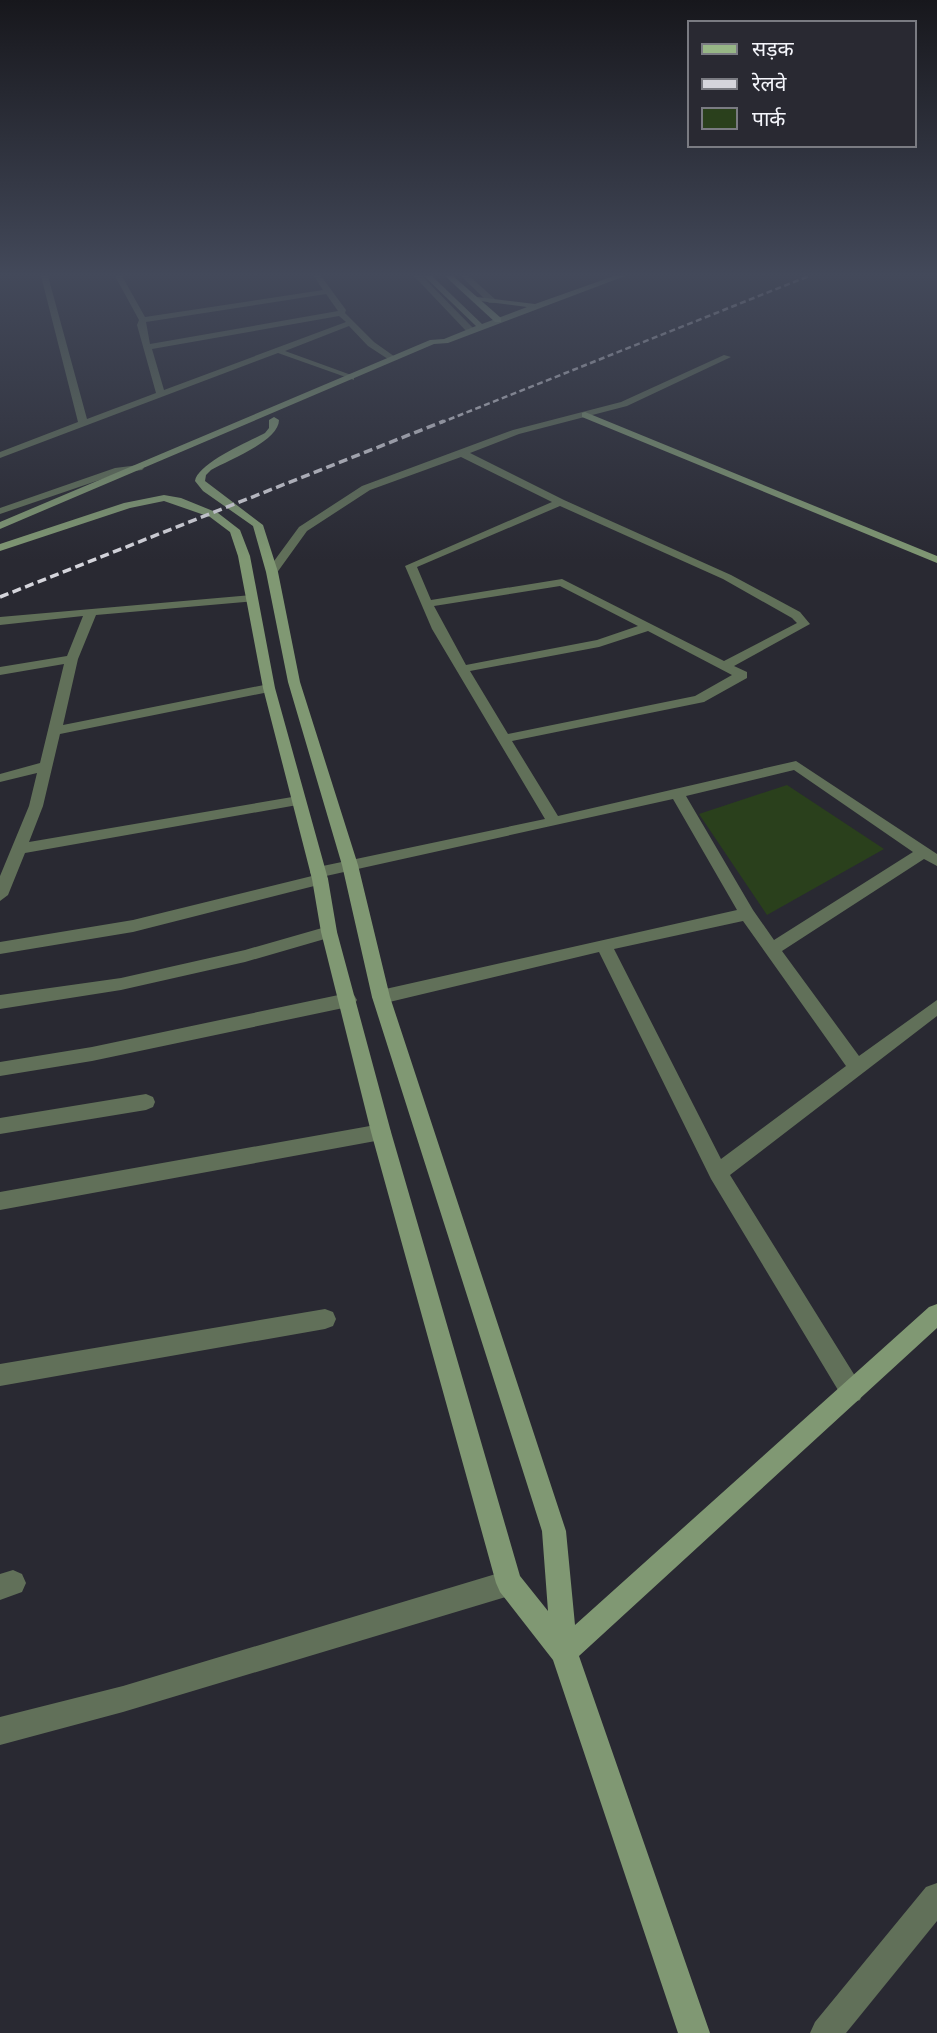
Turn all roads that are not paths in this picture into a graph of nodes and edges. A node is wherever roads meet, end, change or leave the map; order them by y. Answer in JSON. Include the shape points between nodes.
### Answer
{"nodes":[{"id":1,"x":69,"y":371,"type":"edge"},
{"id":2,"x":155,"y":371,"type":"edge"},
{"id":3,"x":220,"y":371,"type":"edge"},
{"id":4,"x":332,"y":371,"type":"edge"},
{"id":5,"x":367,"y":371,"type":"edge"},
{"id":6,"x":388,"y":371,"type":"edge"},
{"id":7,"x":697,"y":371,"type":"edge"},
{"id":8,"x":351,"y":378,"type":"junction"},
{"id":9,"x":160,"y":393,"type":"junction"},
{"id":10,"x":597,"y":411,"type":"junction"},
{"id":11,"x":585,"y":415,"type":"junction"},
{"id":12,"x":274,"y":420,"type":"junction"},
{"id":13,"x":83,"y":423,"type":"junction"},
{"id":14,"x":462,"y":453,"type":"junction"},
{"id":15,"x":0,"y":454,"type":"edge"},
{"id":16,"x":139,"y":468,"type":"junction"},
{"id":17,"x":561,"y":502,"type":"junction"},
{"id":18,"x":0,"y":511,"type":"edge"},
{"id":19,"x":50,"y":517,"type":"dead end"},
{"id":20,"x":0,"y":527,"type":"edge"},
{"id":21,"x":25,"y":528,"type":"dead end"},
{"id":22,"x":0,"y":539,"type":"edge"},
{"id":23,"x":0,"y":548,"type":"edge"},
{"id":24,"x":937,"y":549,"type":"edge"},
{"id":25,"x":937,"y":560,"type":"edge"},
{"id":26,"x":272,"y":572,"type":"junction"},
{"id":27,"x":252,"y":599,"type":"junction"},
{"id":28,"x":427,"y":604,"type":"junction"},
{"id":29,"x":91,"y":612,"type":"junction"},
{"id":30,"x":0,"y":621,"type":"edge"},
{"id":31,"x":648,"y":627,"type":"junction"},
{"id":32,"x":72,"y":659,"type":"junction"},
{"id":33,"x":724,"y":666,"type":"junction"},
{"id":34,"x":462,"y":669,"type":"junction"},
{"id":35,"x":0,"y":671,"type":"edge"},
{"id":36,"x":269,"y":688,"type":"junction"},
{"id":37,"x":54,"y":731,"type":"junction"},
{"id":38,"x":504,"y":739,"type":"junction"},
{"id":39,"x":46,"y":766,"type":"junction"},
{"id":40,"x":0,"y":778,"type":"edge"},
{"id":41,"x":677,"y":793,"type":"junction"},
{"id":42,"x":298,"y":802,"type":"junction"},
{"id":43,"x":554,"y":822,"type":"junction"},
{"id":44,"x":18,"y":849,"type":"junction"},
{"id":45,"x":931,"y":857,"type":"edge"},
{"id":46,"x":350,"y":865,"type":"junction"},
{"id":47,"x":319,"y":875,"type":"junction"},
{"id":48,"x":0,"y":895,"type":"edge"},
{"id":49,"x":747,"y":914,"type":"junction"},
{"id":50,"x":329,"y":932,"type":"junction"},
{"id":51,"x":604,"y":945,"type":"junction"},
{"id":52,"x":0,"y":948,"type":"edge"},
{"id":53,"x":772,"y":949,"type":"junction"},
{"id":54,"x":381,"y":997,"type":"junction"},
{"id":55,"x":348,"y":1000,"type":"junction"},
{"id":56,"x":0,"y":1002,"type":"edge"},
{"id":57,"x":937,"y":1007,"type":"edge"},
{"id":58,"x":856,"y":1068,"type":"junction"},
{"id":59,"x":0,"y":1069,"type":"edge"},
{"id":60,"x":146,"y":1102,"type":"dead end"},
{"id":61,"x":0,"y":1126,"type":"edge"},
{"id":62,"x":381,"y":1132,"type":"junction"},
{"id":63,"x":718,"y":1173,"type":"junction"},
{"id":64,"x":0,"y":1201,"type":"edge"},
{"id":65,"x":937,"y":1314,"type":"edge"},
{"id":66,"x":325,"y":1319,"type":"dead end"},
{"id":67,"x":0,"y":1375,"type":"edge"},
{"id":68,"x":852,"y":1392,"type":"junction"},
{"id":69,"x":509,"y":1583,"type":"junction"},
{"id":70,"x":564,"y":1652,"type":"junction"},
{"id":71,"x":0,"y":1731,"type":"edge"},
{"id":72,"x":937,"y":1898,"type":"edge"},
{"id":73,"x":694,"y":2033,"type":"edge"},
{"id":74,"x":826,"y":2033,"type":"edge"}],
"edges":[{"from":1,"to":13,"type":"street"},
{"from":2,"to":9,"type":"street"},
{"from":3,"to":9,"type":"street"},
{"from":4,"to":8,"type":"street"},
{"from":5,"to":8,"type":"street"},
{"from":6,"to":12,"type":"street"},
{"from":7,"to":10,"type":"street","via":[[624,404]]},
{"from":8,"to":16,"type":"street"},
{"from":9,"to":13,"type":"street"},
{"from":10,"to":11,"type":"street"},
{"from":10,"to":24,"type":"street"},
{"from":11,"to":14,"type":"street","via":[[516,432]]},
{"from":11,"to":25,"type":"street"},
{"from":12,"to":19,"type":"street"},
{"from":12,"to":26,"type":"street","via":[[268,435],[201,474],[200,481],[258,525]]},
{"from":13,"to":15,"type":"street"},
{"from":14,"to":17,"type":"street"},
{"from":14,"to":26,"type":"street","via":[[366,488],[303,529]]},
{"from":16,"to":18,"type":"street","via":[[119,470]]},
{"from":16,"to":20,"type":"street"},
{"from":17,"to":28,"type":"street","via":[[411,566]]},
{"from":17,"to":33,"type":"street","via":[[727,577],[796,615],[804,624]]},
{"from":21,"to":22,"type":"street"},
{"from":23,"to":27,"type":"street","via":[[128,505],[177,500],[214,515],[235,530]]},
{"from":26,"to":46,"type":"street","via":[[295,682]]},
{"from":27,"to":29,"type":"street"},
{"from":27,"to":36,"type":"street"},
{"from":28,"to":31,"type":"street","via":[[562,582]]},
{"from":28,"to":34,"type":"street"},
{"from":29,"to":30,"type":"street"},
{"from":29,"to":32,"type":"street"},
{"from":31,"to":33,"type":"street"},
{"from":31,"to":34,"type":"street","via":[[598,643]]},
{"from":32,"to":35,"type":"street"},
{"from":32,"to":37,"type":"street"},
{"from":33,"to":38,"type":"street","via":[[742,675],[699,699]]},
{"from":34,"to":38,"type":"street"},
{"from":36,"to":37,"type":"street"},
{"from":36,"to":42,"type":"street"},
{"from":37,"to":39,"type":"street"},
{"from":38,"to":43,"type":"street"},
{"from":39,"to":40,"type":"street"},
{"from":39,"to":44,"type":"street"},
{"from":41,"to":43,"type":"street"},
{"from":41,"to":45,"type":"street","via":[[796,765]]},
{"from":41,"to":49,"type":"street"},
{"from":42,"to":44,"type":"street"},
{"from":42,"to":47,"type":"street"},
{"from":43,"to":46,"type":"street"},
{"from":44,"to":48,"type":"street"},
{"from":45,"to":53,"type":"street"},
{"from":46,"to":47,"type":"street"},
{"from":46,"to":54,"type":"street"},
{"from":47,"to":50,"type":"street"},
{"from":47,"to":52,"type":"street","via":[[133,926]]},
{"from":49,"to":51,"type":"street"},
{"from":49,"to":53,"type":"street"},
{"from":50,"to":55,"type":"street"},
{"from":50,"to":56,"type":"street","via":[[121,984]]},
{"from":51,"to":54,"type":"street"},
{"from":51,"to":63,"type":"street"},
{"from":53,"to":58,"type":"street"},
{"from":54,"to":70,"type":"street","via":[[554,1531]]},
{"from":55,"to":59,"type":"street"},
{"from":55,"to":62,"type":"street"},
{"from":57,"to":58,"type":"street"},
{"from":58,"to":63,"type":"street"},
{"from":60,"to":61,"type":"street"},
{"from":62,"to":64,"type":"street"},
{"from":62,"to":69,"type":"street"},
{"from":63,"to":68,"type":"street"},
{"from":65,"to":68,"type":"street"},
{"from":66,"to":67,"type":"street"},
{"from":68,"to":70,"type":"street"},
{"from":69,"to":70,"type":"street"},
{"from":69,"to":71,"type":"street","via":[[123,1699]]},
{"from":70,"to":73,"type":"street"},
{"from":72,"to":74,"type":"street"}]}
